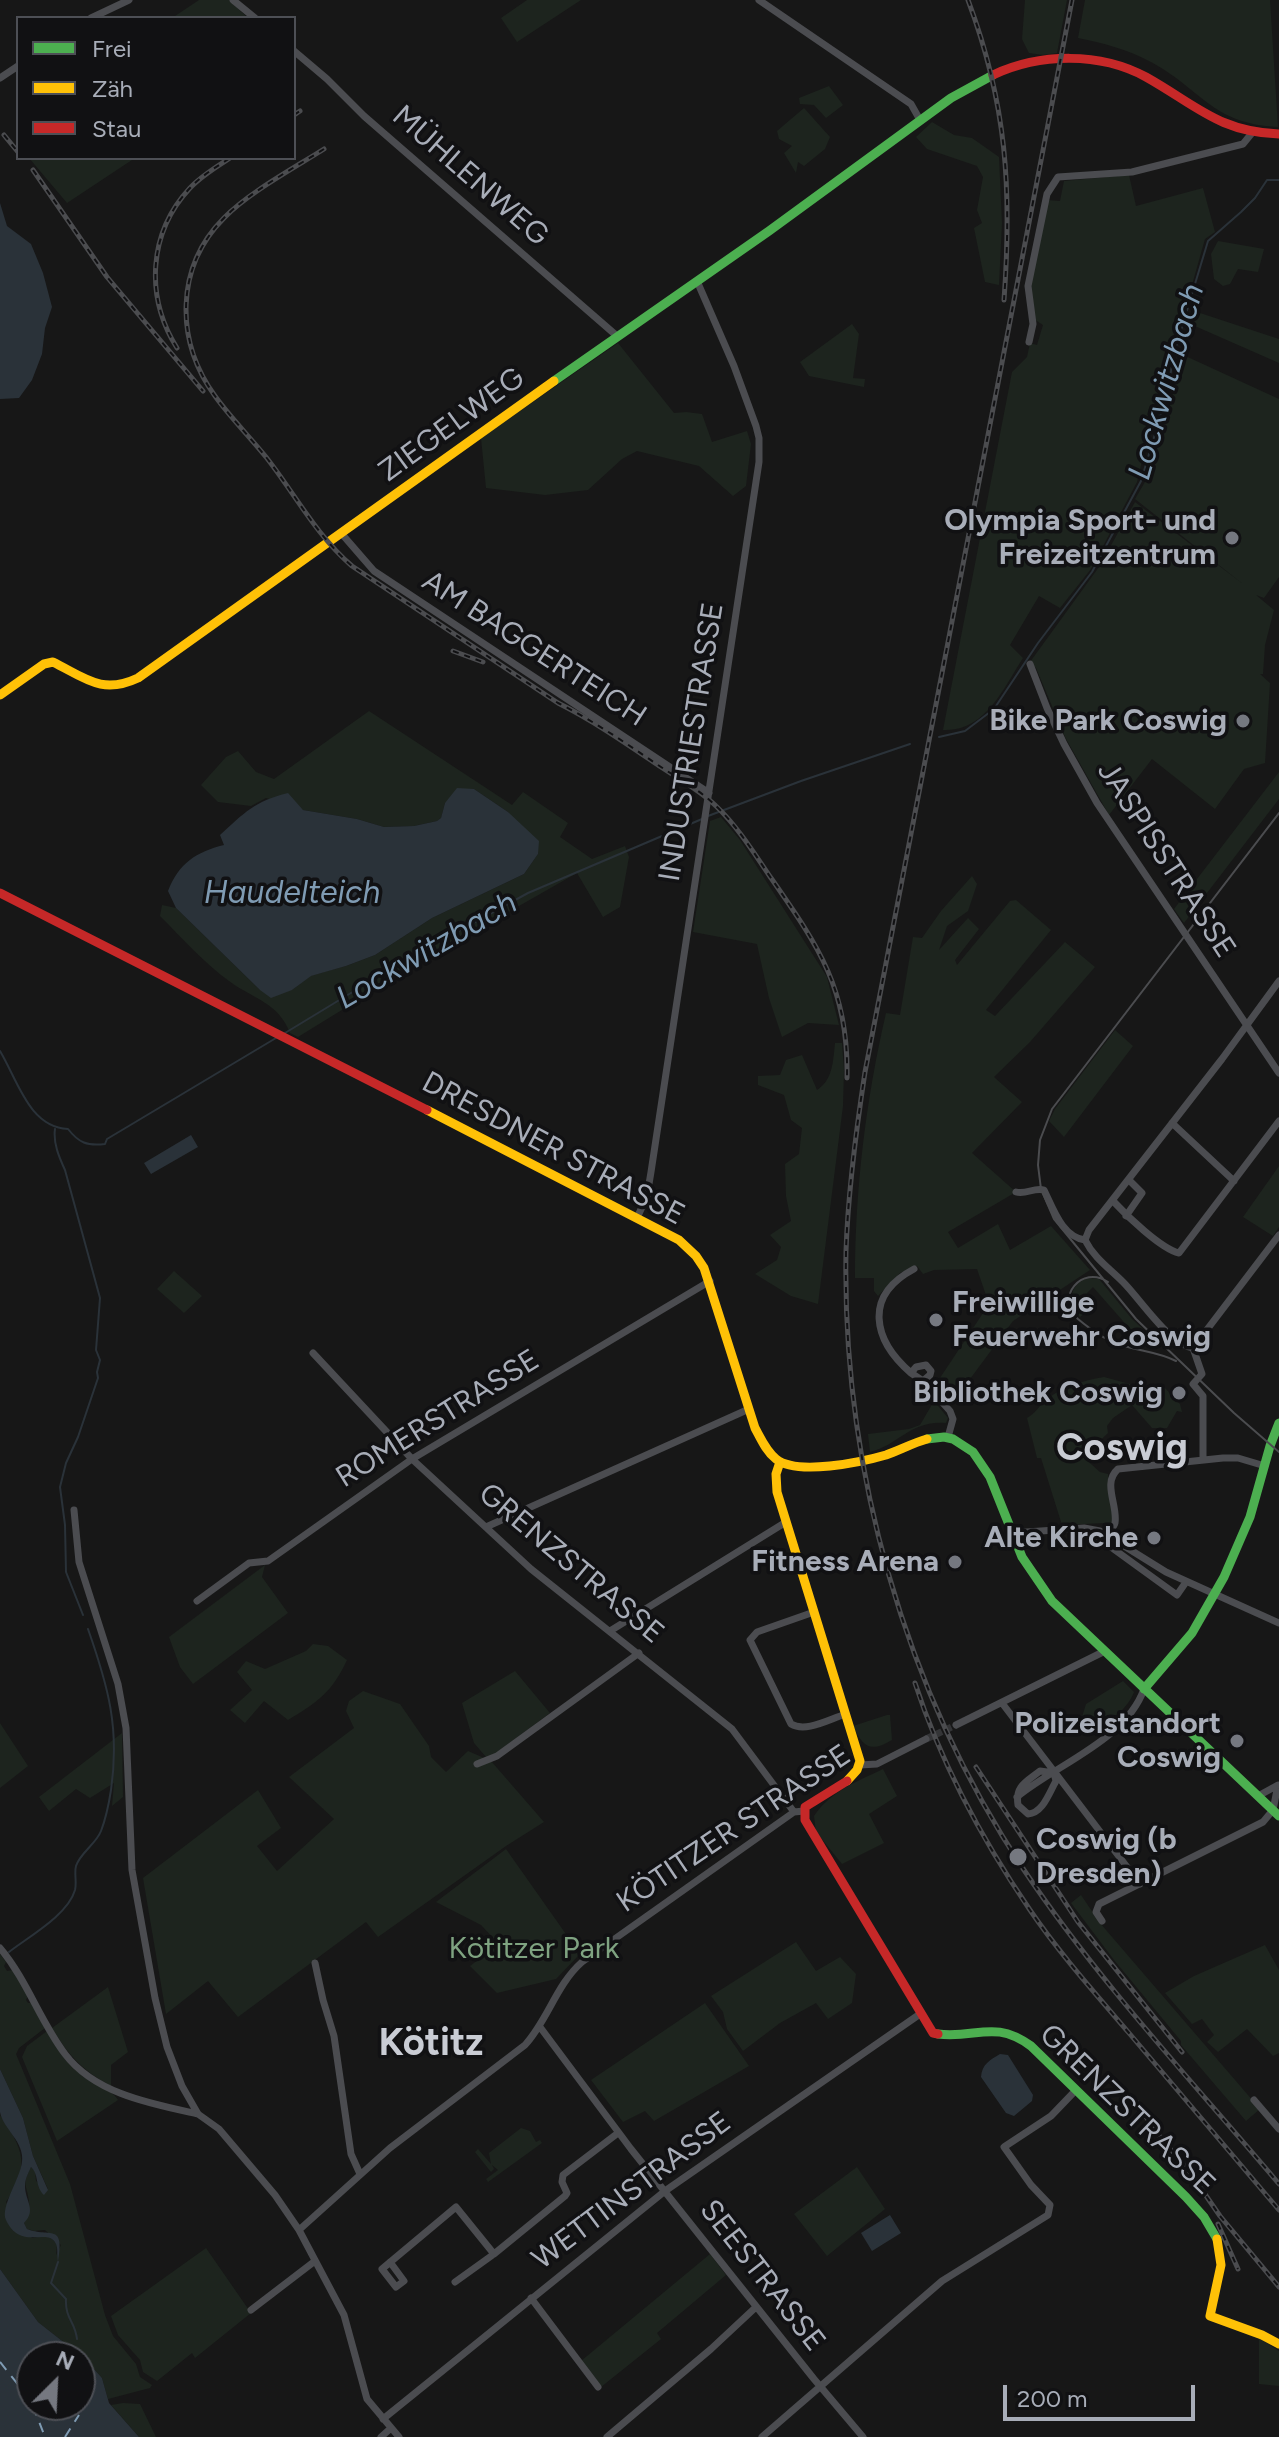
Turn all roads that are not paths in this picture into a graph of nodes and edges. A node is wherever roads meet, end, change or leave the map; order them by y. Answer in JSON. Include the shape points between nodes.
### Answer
{"nodes":[{"id":1,"x":129,"y":0,"type":"edge"},
{"id":2,"x":233,"y":0,"type":"edge"},
{"id":3,"x":759,"y":0,"type":"edge"},
{"id":4,"x":95,"y":16,"type":"edge"},
{"id":5,"x":253,"y":16,"type":"edge"},
{"id":6,"x":296,"y":53,"type":"edge"},
{"id":7,"x":920,"y":120,"type":"junction"},
{"id":8,"x":1252,"y":133,"type":"junction"},
{"id":9,"x":1279,"y":134,"type":"edge"},
{"id":10,"x":697,"y":281,"type":"junction"},
{"id":11,"x":617,"y":336,"type":"junction"},
{"id":12,"x":1029,"y":342,"type":"dead end"},
{"id":13,"x":341,"y":533,"type":"junction"},
{"id":14,"x":1030,"y":664,"type":"dead end"},
{"id":15,"x":0,"y":695,"type":"edge"},
{"id":16,"x":709,"y":793,"type":"junction"},
{"id":17,"x":0,"y":893,"type":"edge"},
{"id":18,"x":1279,"y":981,"type":"edge"},
{"id":19,"x":1246,"y":1025,"type":"junction"},
{"id":20,"x":1279,"y":1073,"type":"edge"},
{"id":21,"x":1279,"y":1121,"type":"edge"},
{"id":22,"x":1172,"y":1123,"type":"junction"},
{"id":23,"x":1129,"y":1180,"type":"junction"},
{"id":24,"x":1234,"y":1181,"type":"junction"},
{"id":25,"x":1016,"y":1192,"type":"dead end"},
{"id":26,"x":1113,"y":1201,"type":"junction"},
{"id":27,"x":1126,"y":1216,"type":"junction"},
{"id":28,"x":637,"y":1218,"type":"junction"},
{"id":29,"x":1279,"y":1235,"type":"edge"},
{"id":30,"x":1085,"y":1240,"type":"junction"},
{"id":31,"x":914,"y":1269,"type":"dead end"},
{"id":32,"x":710,"y":1281,"type":"junction"},
{"id":33,"x":1193,"y":1348,"type":"junction"},
{"id":34,"x":313,"y":1353,"type":"dead end"},
{"id":35,"x":911,"y":1373,"type":"junction"},
{"id":36,"x":923,"y":1381,"type":"junction"},
{"id":37,"x":749,"y":1409,"type":"junction"},
{"id":38,"x":1279,"y":1423,"type":"edge"},
{"id":39,"x":948,"y":1437,"type":"junction"},
{"id":40,"x":412,"y":1459,"type":"junction"},
{"id":41,"x":1203,"y":1459,"type":"junction"},
{"id":42,"x":784,"y":1464,"type":"junction"},
{"id":43,"x":1265,"y":1466,"type":"junction"},
{"id":44,"x":74,"y":1510,"type":"dead end"},
{"id":45,"x":786,"y":1522,"type":"junction"},
{"id":46,"x":486,"y":1527,"type":"junction"},
{"id":47,"x":1084,"y":1528,"type":"junction"},
{"id":48,"x":1012,"y":1533,"type":"junction"},
{"id":49,"x":1108,"y":1535,"type":"junction"},
{"id":50,"x":1186,"y":1582,"type":"junction"},
{"id":51,"x":1214,"y":1595,"type":"junction"},
{"id":52,"x":197,"y":1601,"type":"dead end"},
{"id":53,"x":814,"y":1612,"type":"junction"},
{"id":54,"x":1279,"y":1623,"type":"edge"},
{"id":55,"x":610,"y":1631,"type":"junction"},
{"id":56,"x":1103,"y":1652,"type":"junction"},
{"id":57,"x":639,"y":1653,"type":"junction"},
{"id":58,"x":1144,"y":1689,"type":"junction"},
{"id":59,"x":1002,"y":1703,"type":"junction"},
{"id":60,"x":846,"y":1714,"type":"junction"},
{"id":61,"x":956,"y":1725,"type":"tunnel mouth"},
{"id":62,"x":926,"y":1739,"type":"tunnel mouth"},
{"id":63,"x":477,"y":1764,"type":"dead end"},
{"id":64,"x":860,"y":1765,"type":"junction"},
{"id":65,"x":1054,"y":1773,"type":"junction"},
{"id":66,"x":1278,"y":1784,"type":"edge"},
{"id":67,"x":1258,"y":1796,"type":"junction"},
{"id":68,"x":799,"y":1812,"type":"junction"},
{"id":69,"x":1276,"y":1813,"type":"edge"},
{"id":70,"x":1140,"y":1884,"type":"junction"},
{"id":71,"x":1102,"y":1921,"type":"dead end"},
{"id":72,"x":1,"y":1949,"type":"edge"},
{"id":73,"x":315,"y":1963,"type":"dead end"},
{"id":74,"x":920,"y":2014,"type":"junction"},
{"id":75,"x":540,"y":2027,"type":"junction"},
{"id":76,"x":1076,"y":2090,"type":"junction"},
{"id":77,"x":1254,"y":2100,"type":"dead end"},
{"id":78,"x":198,"y":2114,"type":"junction"},
{"id":79,"x":1279,"y":2129,"type":"edge"},
{"id":80,"x":618,"y":2133,"type":"junction"},
{"id":81,"x":360,"y":2174,"type":"junction"},
{"id":82,"x":665,"y":2191,"type":"junction"},
{"id":83,"x":299,"y":2230,"type":"junction"},
{"id":84,"x":494,"y":2254,"type":"junction"},
{"id":85,"x":315,"y":2261,"type":"junction"},
{"id":86,"x":390,"y":2262,"type":"dead end"},
{"id":87,"x":455,"y":2282,"type":"dead end"},
{"id":88,"x":531,"y":2298,"type":"junction"},
{"id":89,"x":756,"y":2307,"type":"junction"},
{"id":90,"x":251,"y":2310,"type":"dead end"},
{"id":91,"x":1279,"y":2344,"type":"edge"},
{"id":92,"x":598,"y":2387,"type":"dead end"},
{"id":93,"x":820,"y":2387,"type":"junction"},
{"id":94,"x":383,"y":2419,"type":"junction"},
{"id":95,"x":391,"y":2428,"type":"junction"},
{"id":96,"x":381,"y":2437,"type":"edge"},
{"id":97,"x":399,"y":2437,"type":"edge"},
{"id":98,"x":607,"y":2437,"type":"edge"},
{"id":99,"x":762,"y":2437,"type":"edge"},
{"id":100,"x":863,"y":2437,"type":"edge"}],
"edges":[{"from":1,"to":4,"type":"street"},
{"from":2,"to":5,"type":"street"},
{"from":3,"to":7,"type":"street","via":[[911,104]]},
{"from":6,"to":11,"type":"street","name":"MÜHLENWEG"},
{"from":7,"to":8,"type":"street","name":"ZIEGELWEG","via":[[1002,71],[1074,58],[1131,70],[1223,124]]},
{"from":7,"to":10,"type":"street","name":"ZIEGELWEG"},
{"from":8,"to":9,"type":"street","name":"ZIEGELWEG"},
{"from":8,"to":12,"type":"street","via":[[1243,144],[1152,167],[1058,177],[1047,194],[1028,286],[1033,324]]},
{"from":10,"to":11,"type":"street","name":"ZIEGELWEG"},
{"from":10,"to":16,"type":"street","name":"INDUSTRIESTRASSE","via":[[759,438]]},
{"from":11,"to":13,"type":"street","name":"ZIEGELWEG"},
{"from":13,"to":15,"type":"street","name":"ZIEGELWEG","via":[[124,686],[103,686],[53,662]]},
{"from":13,"to":16,"type":"street","name":"AM BAGGERTEICH","via":[[384,578]]},
{"from":14,"to":19,"type":"street","name":"JASPISSTRASSE","via":[[1092,795]]},
{"from":16,"to":28,"type":"street","name":"INDUSTRIESTRASSE","via":[[649,1188]]},
{"from":17,"to":28,"type":"street","name":"DRESDNER STRASSE"},
{"from":18,"to":19,"type":"street"},
{"from":19,"to":20,"type":"street","name":"JASPISSTRASSE"},
{"from":19,"to":22,"type":"street"},
{"from":21,"to":24,"type":"street"},
{"from":22,"to":23,"type":"street"},
{"from":22,"to":24,"type":"street"},
{"from":23,"to":26,"type":"street"},
{"from":23,"to":27,"type":"street","via":[[1142,1193]]},
{"from":24,"to":27,"type":"street","via":[[1179,1253]]},
{"from":25,"to":30,"type":"street","via":[[1044,1190],[1068,1231]]},
{"from":26,"to":27,"type":"street"},
{"from":26,"to":30,"type":"street"},
{"from":28,"to":32,"type":"street","name":"DRESDNER STRASSE","via":[[679,1240]]},
{"from":29,"to":33,"type":"street"},
{"from":30,"to":33,"type":"street","via":[[1168,1331]]},
{"from":31,"to":35,"type":"street","via":[[892,1283],[879,1315],[886,1346]]},
{"from":32,"to":37,"type":"street","name":"DRESDNER STRASSE"},
{"from":32,"to":40,"type":"street","name":"ROMERSTRASSE"},
{"from":33,"to":41,"type":"street","via":[[1202,1374],[1193,1384],[1204,1403]]},
{"from":34,"to":40,"type":"street","name":"GRENZSTRASSE"},
{"from":35,"to":36,"type":"street"},
{"from":35,"to":36,"type":"street","via":[[922,1365],[929,1367],[930,1375]]},
{"from":36,"to":39,"type":"street","via":[[950,1411]]},
{"from":37,"to":42,"type":"street","name":"DRESDNER STRASSE","via":[[765,1447]]},
{"from":37,"to":46,"type":"street"},
{"from":38,"to":43,"type":"street"},
{"from":39,"to":42,"type":"street","via":[[931,1437],[883,1456],[816,1467]]},
{"from":39,"to":48,"type":"street","via":[[979,1457]]},
{"from":40,"to":46,"type":"street","name":"GRENZSTRASSE"},
{"from":40,"to":52,"type":"street","name":"ROMERSTRASSE","via":[[268,1561],[249,1563]]},
{"from":41,"to":43,"type":"street","via":[[1238,1458]]},
{"from":41,"to":49,"type":"street","via":[[1118,1469],[1111,1480],[1115,1522]]},
{"from":42,"to":45,"type":"street","via":[[777,1492]]},
{"from":43,"to":51,"type":"street","via":[[1247,1527]]},
{"from":44,"to":78,"type":"street","via":[[79,1562],[118,1684],[126,1728],[132,1870],[155,1998],[167,2047]]},
{"from":45,"to":53,"type":"street"},
{"from":45,"to":55,"type":"street"},
{"from":46,"to":55,"type":"street","name":"GRENZSTRASSE"},
{"from":47,"to":48,"type":"street"},
{"from":47,"to":49,"type":"street"},
{"from":47,"to":50,"type":"street","via":[[1177,1595]]},
{"from":48,"to":56,"type":"street","via":[[1044,1592]]},
{"from":49,"to":50,"type":"street"},
{"from":50,"to":51,"type":"street"},
{"from":51,"to":54,"type":"street"},
{"from":51,"to":58,"type":"street","via":[[1192,1633]]},
{"from":53,"to":60,"type":"street"},
{"from":53,"to":60,"type":"street","via":[[757,1632],[750,1640],[791,1724],[803,1728]]},
{"from":55,"to":57,"type":"street","name":"GRENZSTRASSE"},
{"from":56,"to":58,"type":"street"},
{"from":56,"to":59,"type":"street"},
{"from":57,"to":63,"type":"street","via":[[497,1756]]},
{"from":57,"to":68,"type":"street","name":"GRENZSTRASSE","via":[[732,1729]]},
{"from":58,"to":65,"type":"street","via":[[1129,1717]]},
{"from":58,"to":67,"type":"street"},
{"from":59,"to":61,"type":"street"},
{"from":59,"to":65,"type":"street"},
{"from":60,"to":64,"type":"street"},
{"from":62,"to":64,"type":"street","name":"KÖTITZER STRASSE","via":[[877,1764]]},
{"from":64,"to":68,"type":"street","name":"KÖTITZER STRASSE","via":[[852,1778]]},
{"from":65,"to":65,"type":"street","via":[[1040,1771],[1020,1787],[1018,1805],[1026,1813],[1037,1812],[1056,1781]]},
{"from":65,"to":70,"type":"street"},
{"from":66,"to":67,"type":"street"},
{"from":66,"to":69,"type":"street"},
{"from":67,"to":69,"type":"street"},
{"from":68,"to":74,"type":"street","name":"GRENZSTRASSE"},
{"from":68,"to":75,"type":"street","name":"KÖTITZER STRASSE","via":[[582,1962],[567,1977]]},
{"from":69,"to":70,"type":"street"},
{"from":70,"to":71,"type":"street","via":[[1099,1904],[1096,1912]]},
{"from":72,"to":78,"type":"street","via":[[66,2055],[88,2076],[120,2093]]},
{"from":73,"to":81,"type":"street","via":[[334,2036],[351,2154]]},
{"from":74,"to":76,"type":"street","name":"GRENZSTRASSE","via":[[933,2033],[943,2036],[993,2030],[1016,2036]]},
{"from":74,"to":82,"type":"street","name":"WETTINSTRASSE"},
{"from":75,"to":80,"type":"street","name":"SEESTRASSE"},
{"from":75,"to":81,"type":"street","name":"KÖTITZER STRASSE","via":[[525,2045]]},
{"from":76,"to":91,"type":"street","name":"GRENZSTRASSE","via":[[1191,2202],[1216,2238],[1221,2257],[1210,2316]]},
{"from":76,"to":93,"type":"street","via":[[1051,2116],[1004,2147],[1051,2211],[942,2281]]},
{"from":77,"to":79,"type":"street"},
{"from":78,"to":83,"type":"street","via":[[219,2129]]},
{"from":80,"to":82,"type":"street","name":"SEESTRASSE"},
{"from":80,"to":84,"type":"street","via":[[563,2175],[565,2196]]},
{"from":81,"to":83,"type":"street","name":"KÖTITZER STRASSE"},
{"from":82,"to":88,"type":"street","name":"WETTINSTRASSE"},
{"from":82,"to":89,"type":"street","name":"SEESTRASSE"},
{"from":83,"to":85,"type":"street"},
{"from":84,"to":86,"type":"street","via":[[456,2207]]},
{"from":84,"to":87,"type":"street"},
{"from":85,"to":90,"type":"street"},
{"from":85,"to":94,"type":"street","via":[[344,2315],[367,2399]]},
{"from":88,"to":92,"type":"street"},
{"from":88,"to":94,"type":"street","name":"WETTINSTRASSE"},
{"from":89,"to":93,"type":"street","name":"SEESTRASSE"},
{"from":89,"to":98,"type":"street"},
{"from":93,"to":99,"type":"street"},
{"from":93,"to":100,"type":"street","name":"SEESTRASSE"},
{"from":94,"to":95,"type":"street"},
{"from":95,"to":96,"type":"street"},
{"from":95,"to":97,"type":"street"}]}
